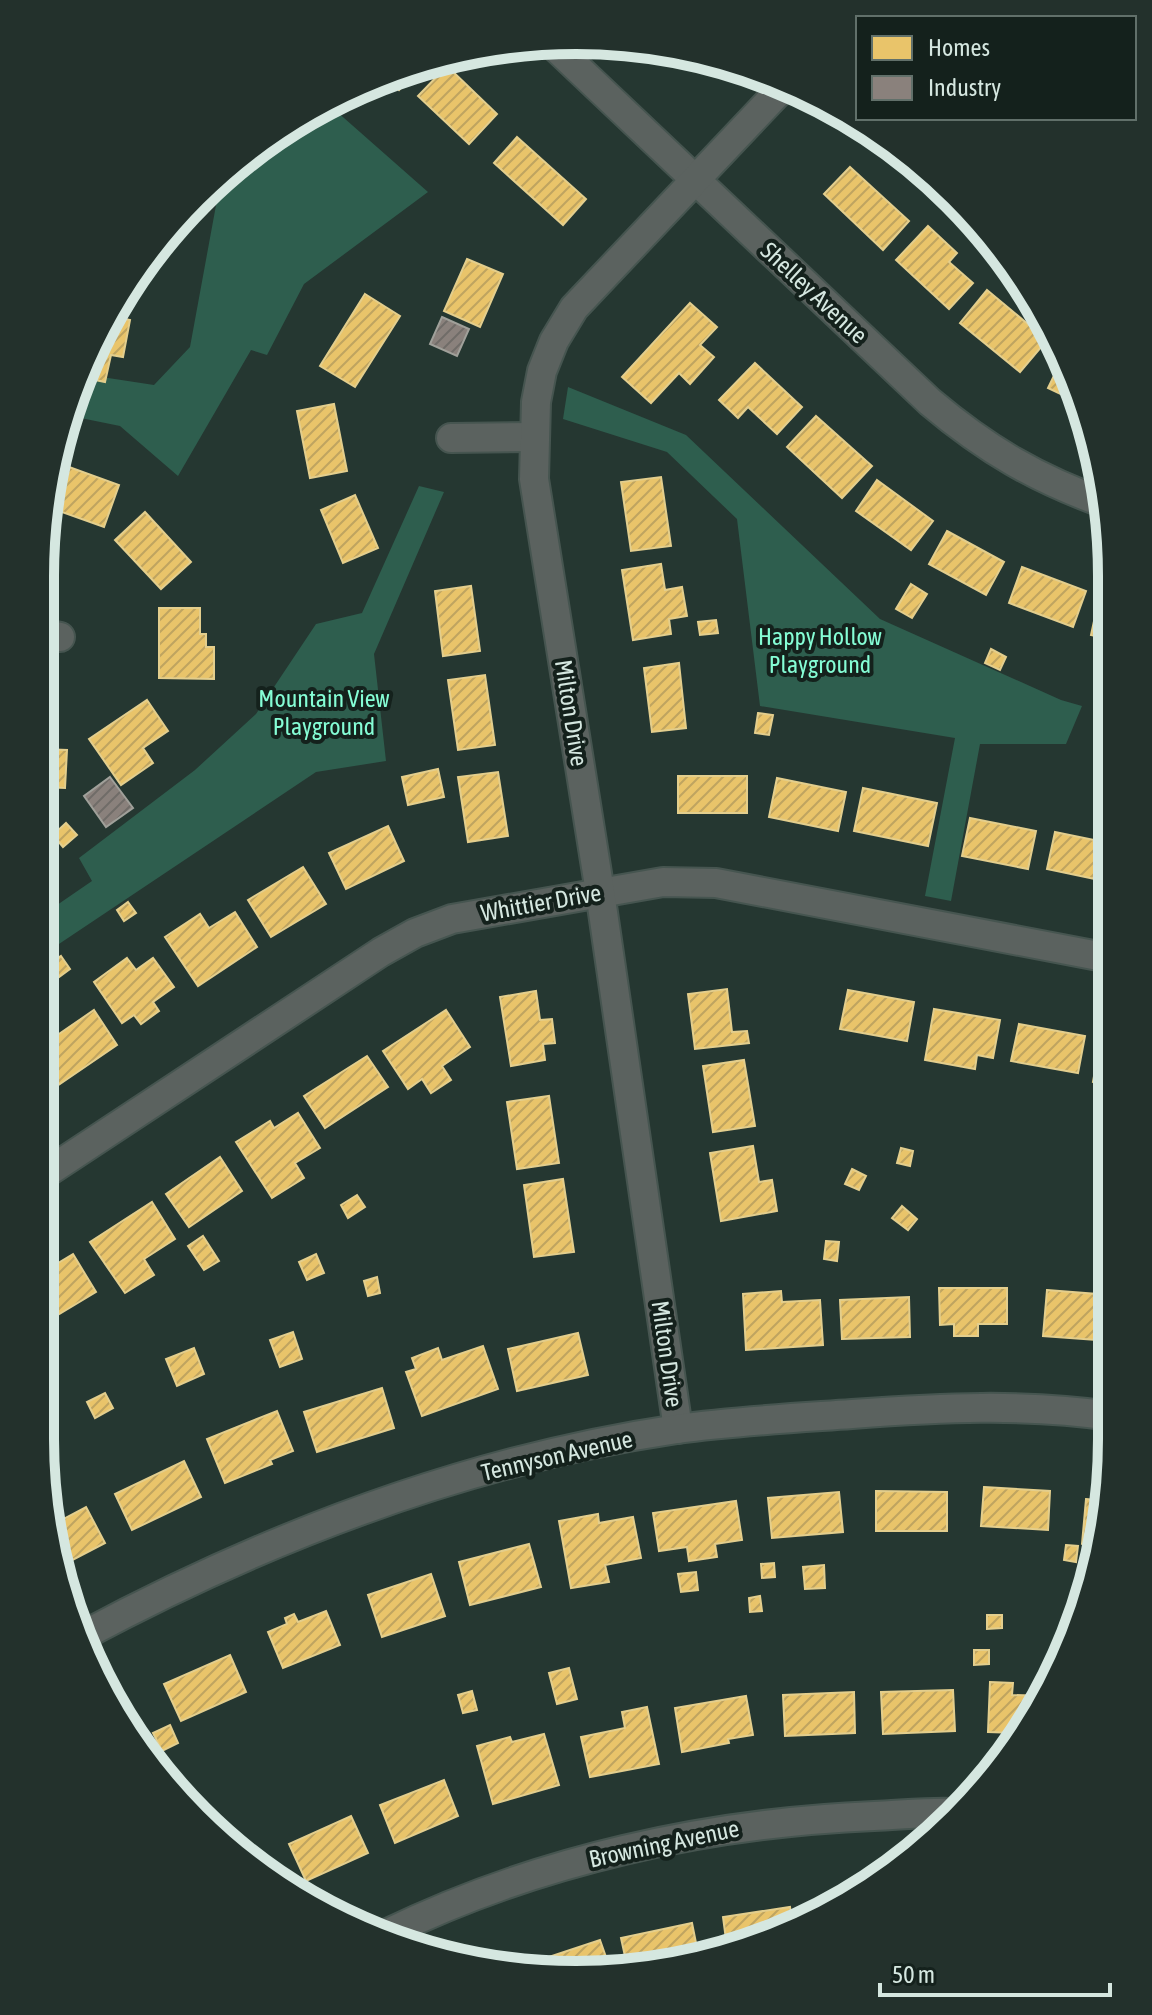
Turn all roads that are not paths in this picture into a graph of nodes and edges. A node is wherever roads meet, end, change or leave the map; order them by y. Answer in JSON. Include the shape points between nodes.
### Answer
{"nodes":[{"id":1,"x":563,"y":54,"type":"edge"},
{"id":2,"x":776,"y":94,"type":"edge"},
{"id":3,"x":695,"y":181,"type":"junction"},
{"id":4,"x":534,"y":437,"type":"junction"},
{"id":5,"x":451,"y":438,"type":"dead end"},
{"id":6,"x":1092,"y":499,"type":"edge"},
{"id":7,"x":600,"y":892,"type":"junction"},
{"id":8,"x":1098,"y":956,"type":"edge"},
{"id":9,"x":54,"y":1168,"type":"edge"},
{"id":10,"x":1098,"y":1415,"type":"edge"},
{"id":11,"x":678,"y":1429,"type":"junction"},
{"id":12,"x":91,"y":1631,"type":"edge"},
{"id":13,"x":939,"y":1814,"type":"edge"},
{"id":14,"x":398,"y":1929,"type":"edge"}],
"edges":[{"from":1,"to":3,"type":"street","name":"Shelley Avenue"},
{"from":2,"to":3,"type":"street","name":"Milton Drive"},
{"from":3,"to":4,"type":"street","name":"Milton Drive","via":[[574,308],[542,371]]},
{"from":3,"to":6,"type":"street","name":"Shelley Avenue","via":[[971,437],[1018,466]]},
{"from":4,"to":5,"type":"street"},
{"from":4,"to":7,"type":"street","name":"Milton Drive","via":[[536,491]]},
{"from":7,"to":8,"type":"street","name":"Whittier Drive","via":[[663,882],[716,883]]},
{"from":7,"to":9,"type":"street","name":"Whittier Drive","via":[[452,919],[415,933]]},
{"from":7,"to":11,"type":"street","name":"Milton Drive"},
{"from":10,"to":11,"type":"street","name":"Tennyson Avenue","via":[[1016,1408],[921,1409]]},
{"from":11,"to":12,"type":"street","name":"Tennyson Avenue","via":[[434,1484],[248,1555]]},
{"from":13,"to":14,"type":"street","name":"Browning Avenue","via":[[742,1826],[624,1850],[519,1879]]}]}
